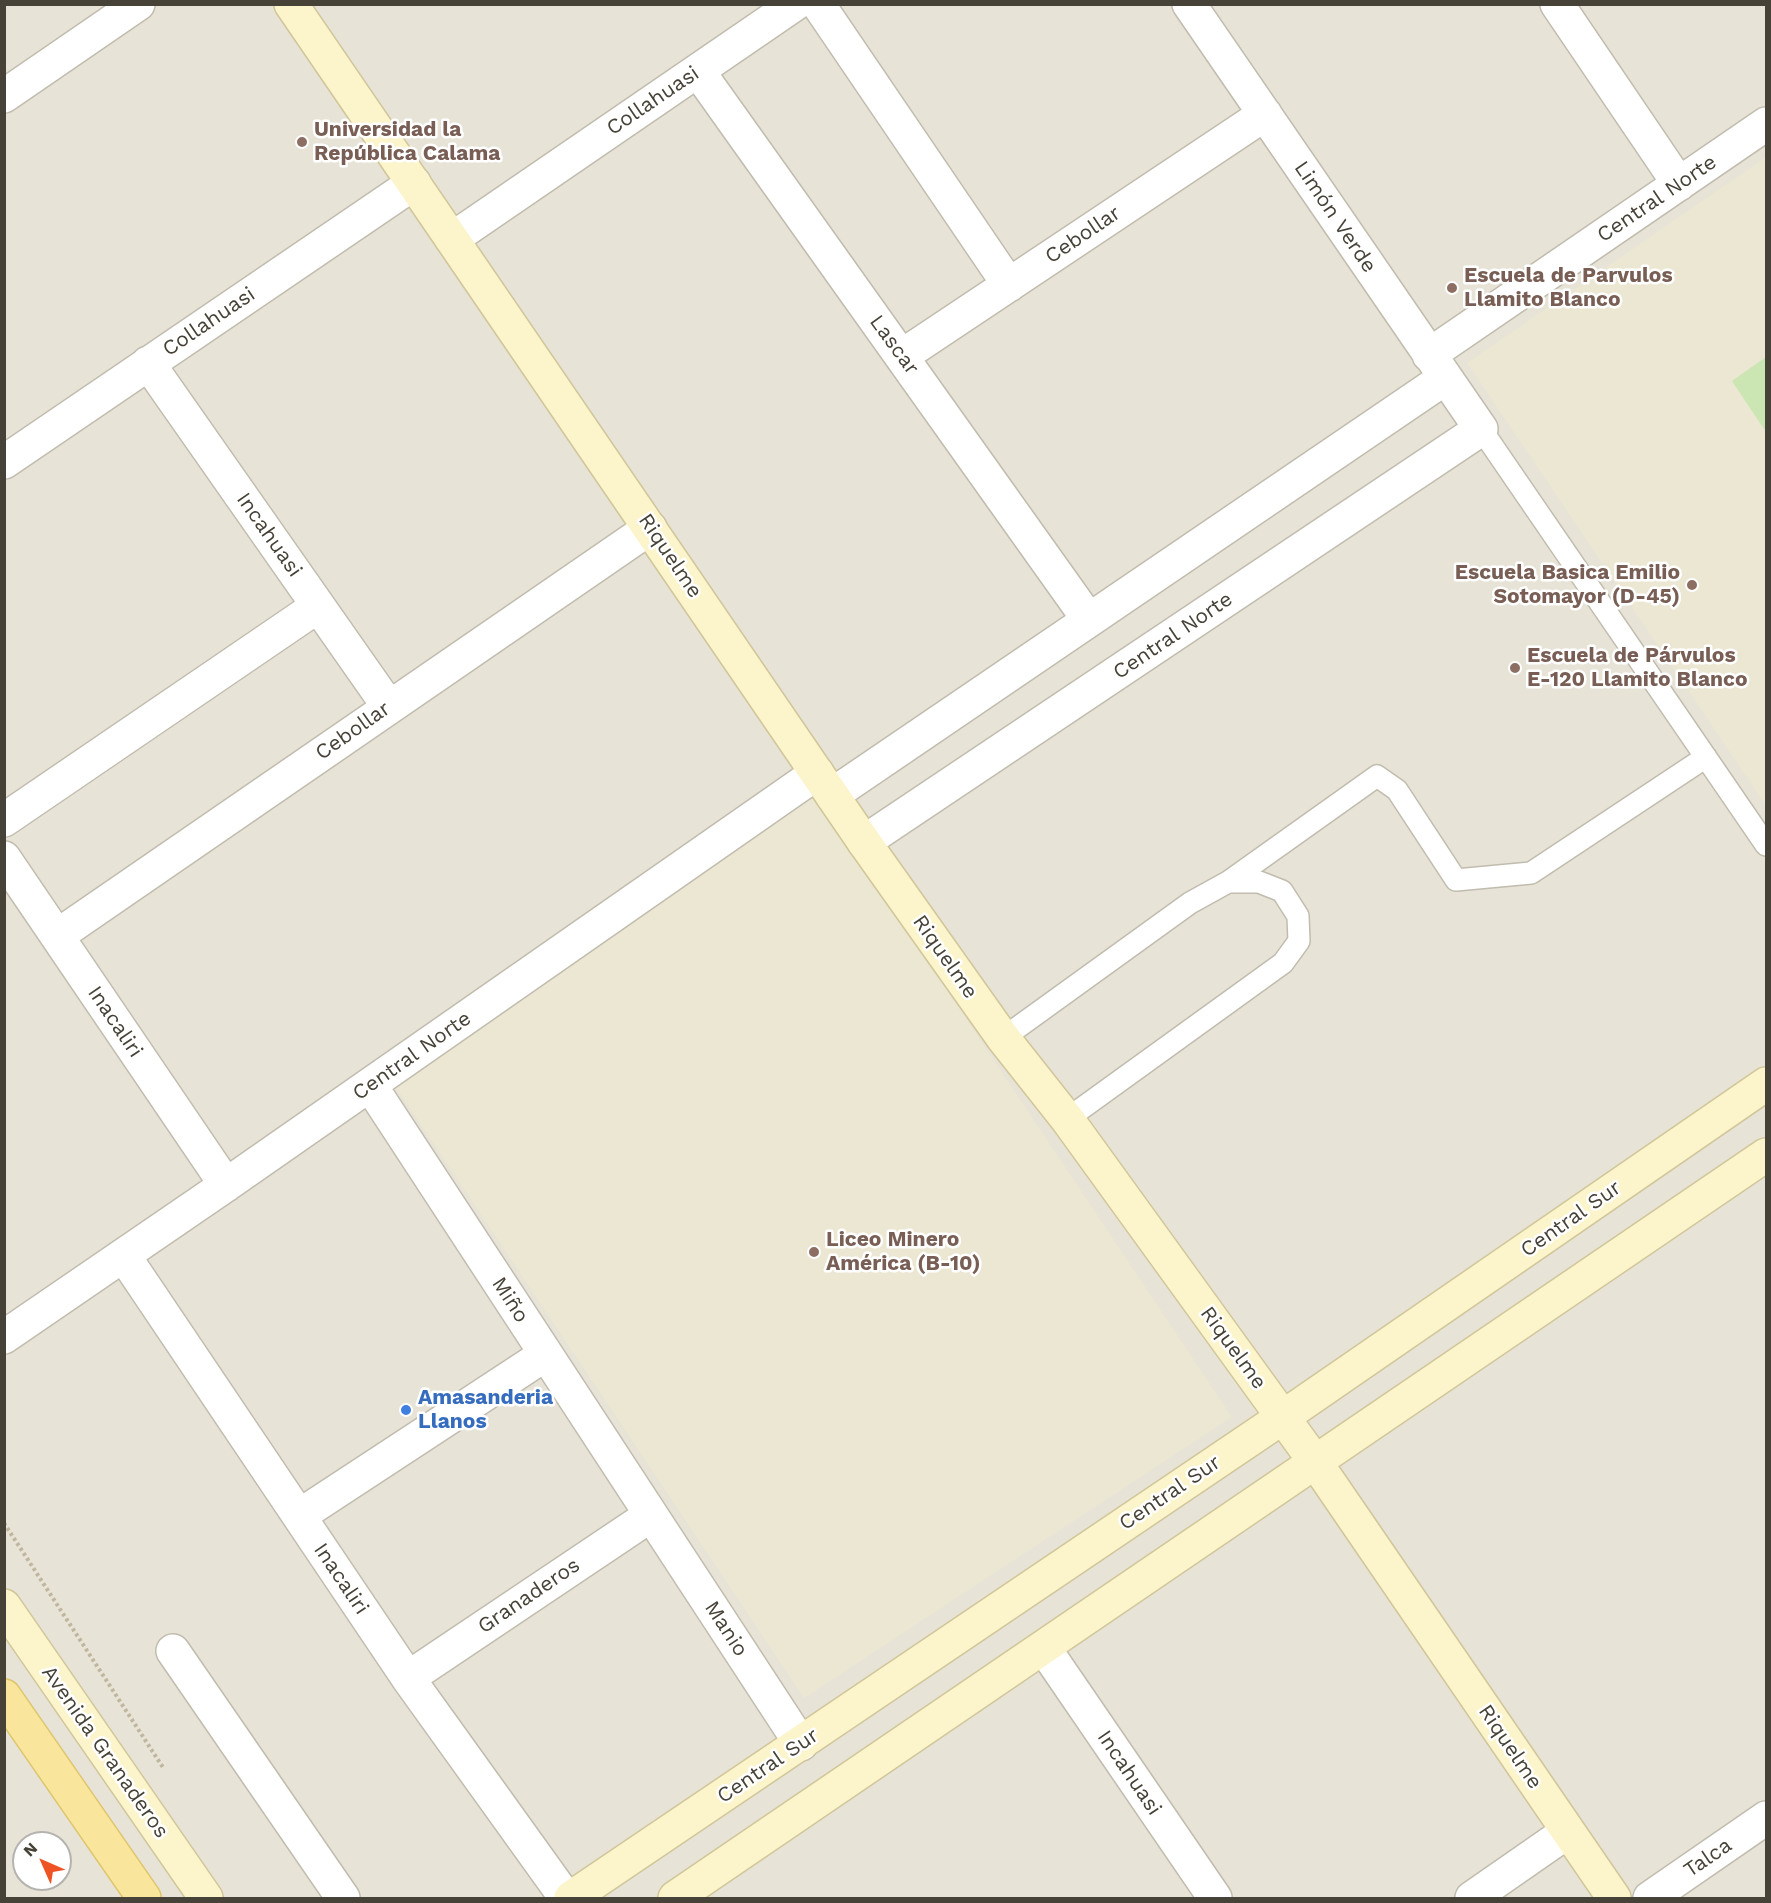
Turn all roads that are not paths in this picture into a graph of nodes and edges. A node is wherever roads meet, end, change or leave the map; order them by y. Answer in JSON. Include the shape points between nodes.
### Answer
{"nodes":[{"id":1,"x":138,"y":4,"type":"edge"},
{"id":2,"x":291,"y":4,"type":"edge"},
{"id":3,"x":795,"y":4,"type":"edge"},
{"id":4,"x":818,"y":4,"type":"edge"},
{"id":5,"x":1557,"y":4,"type":"edge"},
{"id":6,"x":1197,"y":7,"type":"edge"},
{"id":7,"x":698,"y":71,"type":"junction"},
{"id":8,"x":4,"y":96,"type":"edge"},
{"id":9,"x":1264,"y":114,"type":"junction"},
{"id":10,"x":1767,"y":124,"type":"edge"},
{"id":11,"x":414,"y":183,"type":"junction"},
{"id":12,"x":1679,"y":184,"type":"junction"},
{"id":13,"x":452,"y":239,"type":"junction"},
{"id":14,"x":1009,"y":285,"type":"junction"},
{"id":15,"x":902,"y":356,"type":"junction"},
{"id":16,"x":148,"y":363,"type":"junction"},
{"id":17,"x":1437,"y":366,"type":"junction"},
{"id":18,"x":1481,"y":429,"type":"junction"},
{"id":19,"x":4,"y":462,"type":"edge"},
{"id":20,"x":650,"y":528,"type":"junction"},
{"id":21,"x":318,"y":606,"type":"junction"},
{"id":22,"x":1089,"y":620,"type":"junction"},
{"id":23,"x":388,"y":707,"type":"junction"},
{"id":24,"x":1706,"y":757,"type":"junction"},
{"id":25,"x":824,"y":784,"type":"junction"},
{"id":26,"x":4,"y":820,"type":"edge"},
{"id":27,"x":864,"y":842,"type":"junction"},
{"id":28,"x":1767,"y":845,"type":"edge"},
{"id":29,"x":4,"y":858,"type":"edge"},
{"id":30,"x":1228,"y":882,"type":"junction"},
{"id":31,"x":57,"y":936,"type":"junction"},
{"id":32,"x":1003,"y":1038,"type":"junction"},
{"id":33,"x":1767,"y":1084,"type":"edge"},
{"id":34,"x":370,"y":1085,"type":"junction"},
{"id":35,"x":1067,"y":1119,"type":"junction"},
{"id":36,"x":1767,"y":1155,"type":"edge"},
{"id":37,"x":226,"y":1185,"type":"junction"},
{"id":38,"x":124,"y":1256,"type":"junction"},
{"id":39,"x":4,"y":1336,"type":"edge"},
{"id":40,"x":546,"y":1354,"type":"junction"},
{"id":41,"x":1283,"y":1417,"type":"junction"},
{"id":42,"x":1316,"y":1463,"type":"junction"},
{"id":43,"x":651,"y":1515,"type":"junction"},
{"id":44,"x":299,"y":1516,"type":"junction"},
{"id":45,"x":4,"y":1606,"type":"edge"},
{"id":46,"x":1044,"y":1648,"type":"junction"},
{"id":47,"x":173,"y":1652,"type":"dead end"},
{"id":48,"x":408,"y":1678,"type":"junction"},
{"id":49,"x":4,"y":1696,"type":"edge"},
{"id":50,"x":801,"y":1744,"type":"junction"},
{"id":51,"x":1767,"y":1818,"type":"edge"},
{"id":52,"x":1567,"y":1832,"type":"junction"},
{"id":53,"x":144,"y":1899,"type":"edge"},
{"id":54,"x":206,"y":1899,"type":"edge"},
{"id":55,"x":343,"y":1899,"type":"edge"},
{"id":56,"x":566,"y":1899,"type":"edge"},
{"id":57,"x":571,"y":1899,"type":"edge"},
{"id":58,"x":675,"y":1899,"type":"edge"},
{"id":59,"x":1215,"y":1899,"type":"edge"},
{"id":60,"x":1472,"y":1899,"type":"edge"},
{"id":61,"x":1614,"y":1899,"type":"edge"},
{"id":62,"x":1650,"y":1899,"type":"edge"}],
"edges":[{"from":1,"to":8,"type":"street"},
{"from":2,"to":11,"type":"street","name":"Riquelme"},
{"from":3,"to":7,"type":"street","name":"Collahuasi"},
{"from":4,"to":14,"type":"street"},
{"from":5,"to":12,"type":"street"},
{"from":6,"to":9,"type":"street","name":"Limón Verde"},
{"from":7,"to":13,"type":"street","name":"Collahuasi"},
{"from":7,"to":15,"type":"street","name":"Lascar"},
{"from":9,"to":14,"type":"street","name":"Cebollar"},
{"from":9,"to":17,"type":"street","name":"Limón Verde"},
{"from":10,"to":12,"type":"street","name":"Central Norte"},
{"from":11,"to":13,"type":"street","name":"Riquelme"},
{"from":11,"to":16,"type":"street","name":"Collahuasi"},
{"from":12,"to":17,"type":"street","name":"Central Norte"},
{"from":13,"to":20,"type":"street","name":"Riquelme"},
{"from":14,"to":15,"type":"street","name":"Cebollar"},
{"from":15,"to":22,"type":"street","name":"Lascar"},
{"from":16,"to":19,"type":"street","name":"Collahuasi"},
{"from":16,"to":21,"type":"street","name":"Incahuasi"},
{"from":17,"to":18,"type":"street","name":"Limón Verde"},
{"from":17,"to":22,"type":"street","name":"Central Norte"},
{"from":18,"to":24,"type":"lane"},
{"from":18,"to":27,"type":"street","name":"Central Norte"},
{"from":20,"to":23,"type":"street","name":"Cebollar"},
{"from":20,"to":25,"type":"street","name":"Riquelme"},
{"from":21,"to":23,"type":"street","name":"Incahuasi"},
{"from":21,"to":26,"type":"street"},
{"from":22,"to":25,"type":"street","name":"Central Norte"},
{"from":23,"to":31,"type":"street","name":"Cebollar"},
{"from":24,"to":28,"type":"lane"},
{"from":24,"to":30,"type":"lane","via":[[1531,873],[1456,880],[1397,790],[1377,776]]},
{"from":25,"to":27,"type":"street","name":"Riquelme"},
{"from":25,"to":34,"type":"street","name":"Central Norte"},
{"from":27,"to":32,"type":"street","name":"Riquelme"},
{"from":29,"to":31,"type":"street","name":"Inacaliri"},
{"from":30,"to":32,"type":"lane","via":[[1190,903]]},
{"from":30,"to":35,"type":"lane","via":[[1259,882],[1282,891],[1298,916],[1299,941],[1283,963]]},
{"from":31,"to":37,"type":"street","name":"Inacaliri"},
{"from":32,"to":35,"type":"street","name":"Riquelme"},
{"from":33,"to":41,"type":"street","name":"Central Sur"},
{"from":34,"to":37,"type":"street","name":"Central Norte"},
{"from":34,"to":40,"type":"street","name":"Miño"},
{"from":35,"to":41,"type":"street","name":"Riquelme"},
{"from":36,"to":42,"type":"street"},
{"from":37,"to":38,"type":"street","name":"Central Norte"},
{"from":38,"to":39,"type":"street","name":"Central Norte"},
{"from":38,"to":44,"type":"street","name":"Inacaliri"},
{"from":40,"to":43,"type":"street","name":"Miño"},
{"from":40,"to":44,"type":"street"},
{"from":41,"to":42,"type":"street","name":"Riquelme"},
{"from":41,"to":50,"type":"street","name":"Central Sur"},
{"from":42,"to":46,"type":"street"},
{"from":42,"to":52,"type":"street","name":"Riquelme"},
{"from":43,"to":48,"type":"street","name":"Granaderos"},
{"from":43,"to":50,"type":"street","name":"Manio"},
{"from":44,"to":48,"type":"street","name":"Inacaliri"},
{"from":45,"to":54,"type":"street","name":"Avenida Granaderos"},
{"from":46,"to":58,"type":"street"},
{"from":46,"to":59,"type":"street","name":"Incahuasi"},
{"from":47,"to":55,"type":"street"},
{"from":48,"to":56,"type":"street","name":"Inacaliri"},
{"from":49,"to":53,"type":"main road"},
{"from":50,"to":57,"type":"street","name":"Central Sur"},
{"from":51,"to":62,"type":"street","name":"Talca"},
{"from":52,"to":60,"type":"street"},
{"from":52,"to":61,"type":"street","name":"Riquelme"}]}
